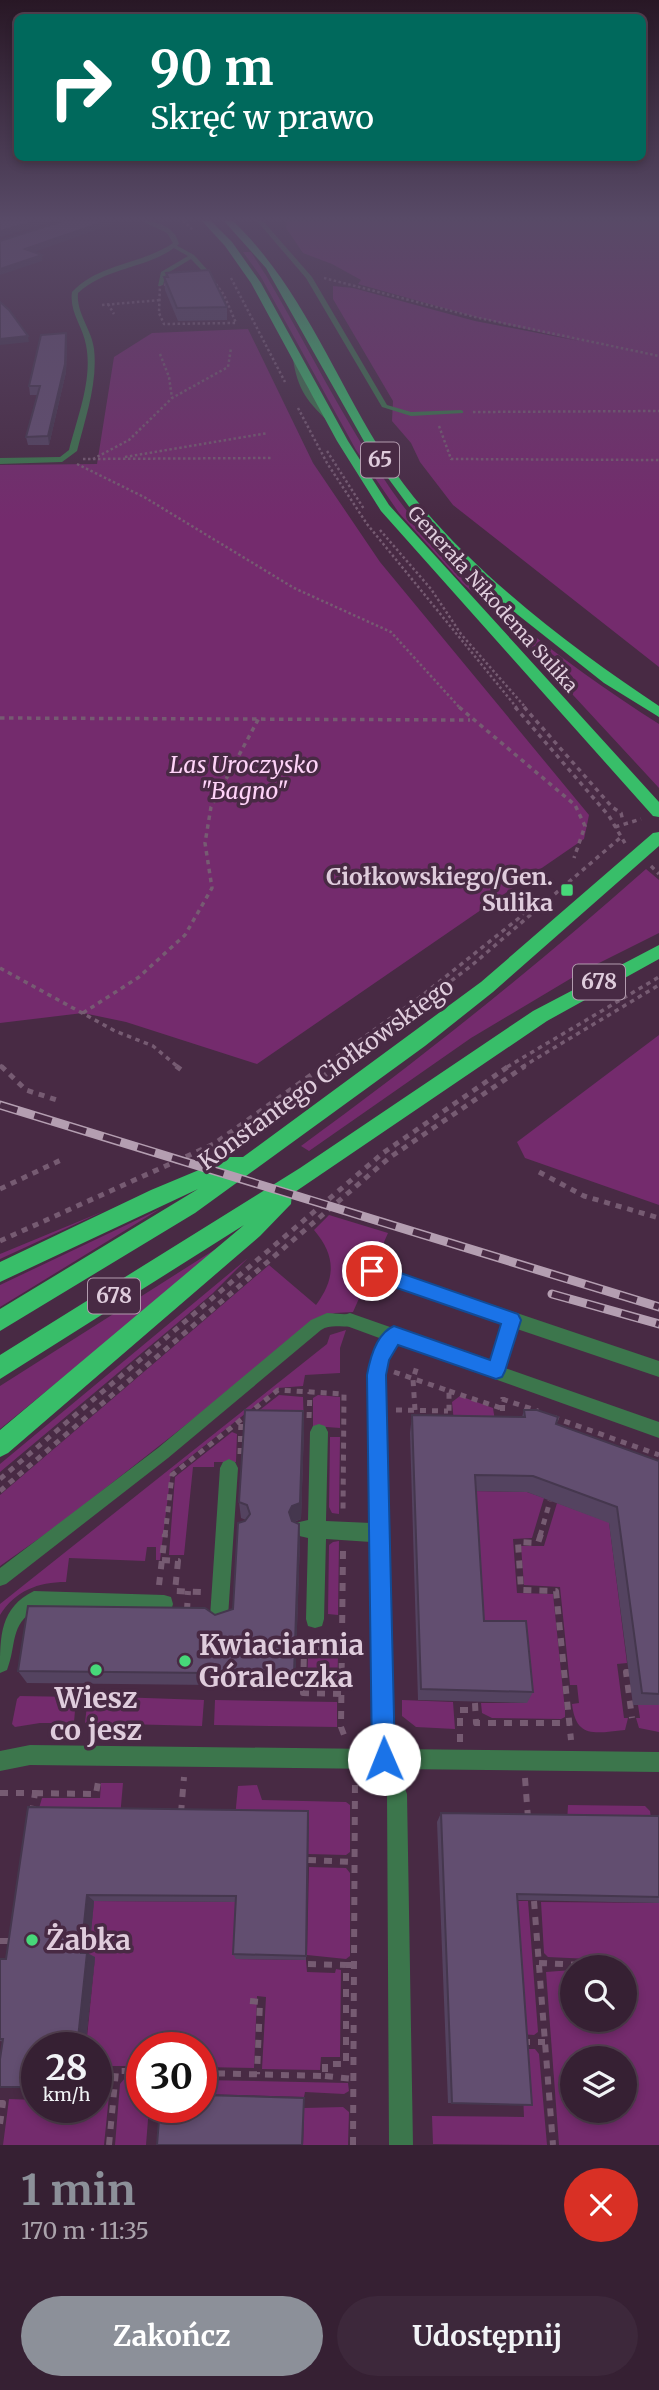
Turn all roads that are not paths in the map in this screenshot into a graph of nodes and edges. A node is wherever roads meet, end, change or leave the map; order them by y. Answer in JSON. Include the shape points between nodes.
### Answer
{"nodes":[{"id":1,"x":81,"y":321,"type":"edge"},
{"id":2,"x":278,"y":321,"type":"edge"},
{"id":3,"x":301,"y":321,"type":"edge"},
{"id":4,"x":334,"y":321,"type":"edge"},
{"id":5,"x":461,"y":412,"type":"road end"},
{"id":6,"x":0,"y":461,"type":"edge"},
{"id":7,"x":659,"y":713,"type":"edge"},
{"id":8,"x":659,"y":813,"type":"edge"},
{"id":9,"x":659,"y":837,"type":"edge"},
{"id":10,"x":659,"y":951,"type":"edge"},
{"id":11,"x":272,"y":1147,"type":"junction"},
{"id":12,"x":307,"y":1174,"type":"junction"},
{"id":13,"x":372,"y":1271,"type":"dead end"},
{"id":14,"x":0,"y":1272,"type":"edge"},
{"id":15,"x":350,"y":1320,"type":"joint"},
{"id":16,"x":512,"y":1320,"type":"junction"},
{"id":17,"x":0,"y":1321,"type":"edge"},
{"id":18,"x":394,"y":1335,"type":"junction"},
{"id":19,"x":0,"y":1368,"type":"edge"},
{"id":20,"x":659,"y":1369,"type":"edge"},
{"id":21,"x":501,"y":1373,"type":"junction"},
{"id":22,"x":659,"y":1430,"type":"edge"},
{"id":23,"x":319,"y":1432,"type":"dead end"},
{"id":24,"x":0,"y":1445,"type":"edge"},
{"id":25,"x":229,"y":1468,"type":"road end"},
{"id":26,"x":309,"y":1529,"type":"junction"},
{"id":27,"x":380,"y":1533,"type":"junction"},
{"id":28,"x":0,"y":1578,"type":"edge"},
{"id":29,"x":164,"y":1604,"type":"dead end"},
{"id":30,"x":219,"y":1617,"type":"edge"},
{"id":31,"x":315,"y":1619,"type":"dead end"},
{"id":32,"x":0,"y":1663,"type":"edge"},
{"id":33,"x":384,"y":1759,"type":"junction"},
{"id":34,"x":0,"y":1761,"type":"edge"},
{"id":35,"x":659,"y":1762,"type":"edge"},
{"id":36,"x":401,"y":2145,"type":"edge"}],
"edges":[{"from":1,"to":6,"type":"street","via":[[90,340],[90,371],[73,451],[66,458]]},
{"from":2,"to":8,"type":"highway","name":"Generała Nikodema Sulika","number":"65","via":[[358,471],[399,526]]},
{"from":3,"to":7,"type":"highway","name":"Generała Nikodema Sulika","number":"65","via":[[385,468],[430,524],[544,630]]},
{"from":4,"to":5,"type":"lane","via":[[382,404],[395,412]]},
{"from":9,"to":11,"type":"highway","name":"Konstantego Ciołkowskiego","number":"678","via":[[487,987]]},
{"from":10,"to":12,"type":"highway","number":"678","via":[[540,1016]]},
{"from":11,"to":14,"type":"highway"},
{"from":11,"to":17,"type":"highway","name":"Konstantego Ciołkowskiego","number":"678","via":[[188,1207]]},
{"from":12,"to":19,"type":"highway","number":"678"},
{"from":12,"to":24,"type":"highway","via":[[253,1230]]},
{"from":13,"to":16,"type":"street"},
{"from":15,"to":18,"type":"street"},
{"from":15,"to":28,"type":"lane","via":[[327,1319],[316,1325],[163,1453]]},
{"from":16,"to":20,"type":"street"},
{"from":16,"to":21,"type":"street"},
{"from":18,"to":21,"type":"street"},
{"from":18,"to":27,"type":"street","via":[[378,1366]]},
{"from":21,"to":22,"type":"street"},
{"from":23,"to":26,"type":"street"},
{"from":25,"to":30,"type":"street","via":[[233,1528]]},
{"from":26,"to":27,"type":"street"},
{"from":26,"to":31,"type":"street"},
{"from":27,"to":33,"type":"street"},
{"from":29,"to":32,"type":"street","via":[[34,1600],[17,1608],[8,1621]]},
{"from":33,"to":34,"type":"street","via":[[30,1755]]},
{"from":33,"to":35,"type":"street"},
{"from":33,"to":36,"type":"street","via":[[397,1794]]}]}
